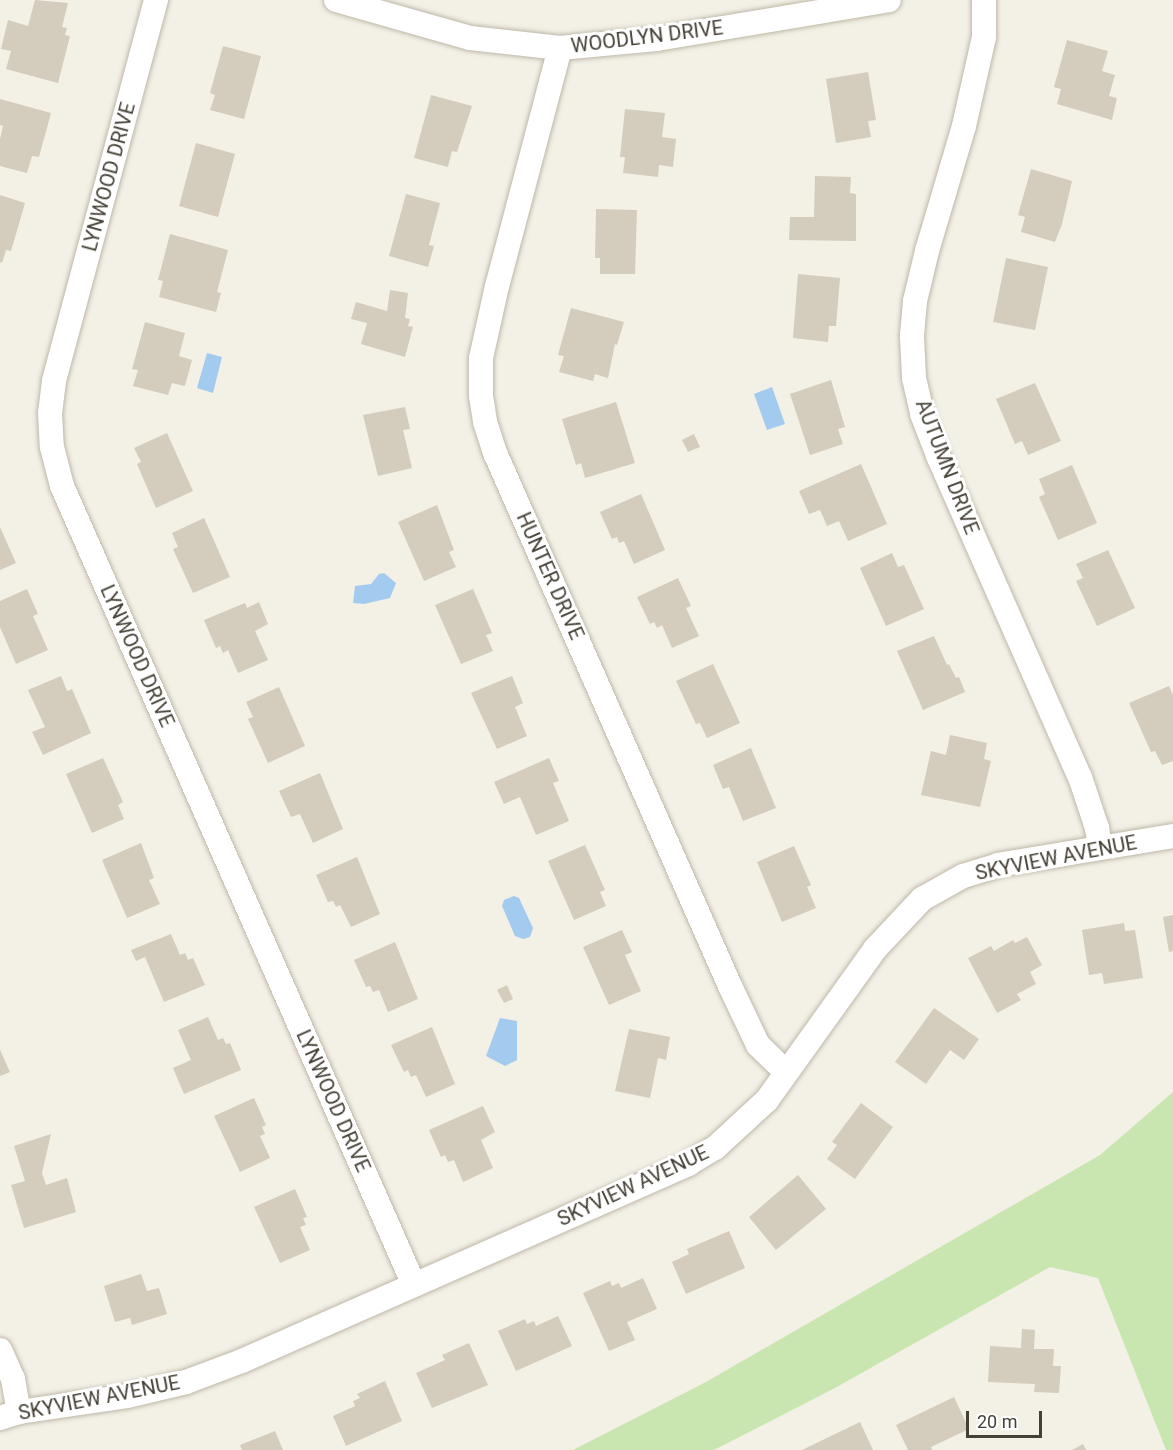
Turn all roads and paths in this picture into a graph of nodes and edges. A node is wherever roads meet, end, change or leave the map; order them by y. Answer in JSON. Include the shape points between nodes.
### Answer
{"nodes":[{"id":1,"x":156,"y":0,"type":"edge"},
{"id":2,"x":336,"y":0,"type":"edge"},
{"id":3,"x":889,"y":0,"type":"edge"},
{"id":4,"x":984,"y":0,"type":"edge"},
{"id":5,"x":560,"y":48,"type":"junction"},
{"id":6,"x":1173,"y":836,"type":"edge"},
{"id":7,"x":1100,"y":847,"type":"junction"},
{"id":8,"x":786,"y":1072,"type":"junction"},
{"id":9,"x":414,"y":1285,"type":"junction"},
{"id":10,"x":0,"y":1350,"type":"edge"},
{"id":11,"x":10,"y":1415,"type":"edge"}],
"edges":[{"from":1,"to":9,"type":"street","name":"LYNWOOD DRIVE","via":[[54,381],[50,413],[52,447],[62,486]]},
{"from":2,"to":5,"type":"street","name":"WOODLYN DRIVE","via":[[470,38]]},
{"from":3,"to":5,"type":"street","name":"WOODLYN DRIVE","via":[[657,39]]},
{"from":4,"to":7,"type":"street","name":"AUTUMN DRIVE","via":[[984,37],[964,126],[915,302],[914,378],[922,414],[939,458],[1080,777]]},
{"from":5,"to":8,"type":"street","name":"HUNTER DRIVE","via":[[481,358],[485,422],[496,455],[730,986],[758,1045]]},
{"from":6,"to":7,"type":"street","name":"SKYVIEW AVENUE"},
{"from":7,"to":8,"type":"street","name":"SKYVIEW AVENUE","via":[[998,865],[963,876],[922,900],[875,949]]},
{"from":8,"to":9,"type":"street","name":"SKYVIEW AVENUE","via":[[749,1120],[688,1164]]},
{"from":9,"to":11,"type":"street","name":"SKYVIEW AVENUE","via":[[186,1382]]},
{"from":10,"to":11,"type":"street","via":[[13,1379]]}]}
